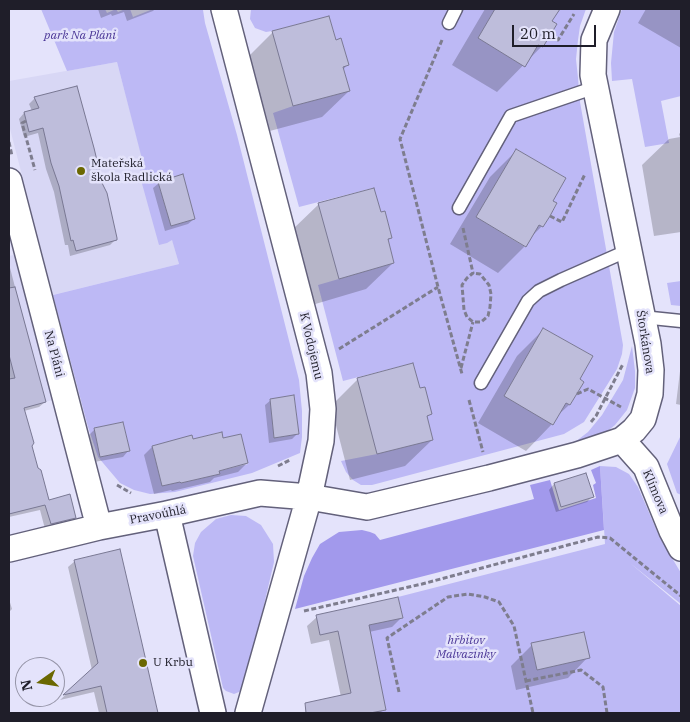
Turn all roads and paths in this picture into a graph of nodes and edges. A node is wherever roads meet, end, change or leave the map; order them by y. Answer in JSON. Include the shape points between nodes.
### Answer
{"nodes":[{"id":1,"x":224,"y":9,"type":"edge"},
{"id":2,"x":456,"y":9,"type":"edge"},
{"id":3,"x":577,"y":9,"type":"edge"},
{"id":4,"x":607,"y":9,"type":"edge"},
{"id":5,"x":449,"y":23,"type":"joint"},
{"id":6,"x":550,"y":35,"type":"dead end"},
{"id":7,"x":596,"y":87,"type":"junction"},
{"id":8,"x":26,"y":121,"type":"dead end"},
{"id":9,"x":9,"y":142,"type":"edge"},
{"id":10,"x":11,"y":171,"type":"edge"},
{"id":11,"x":586,"y":172,"type":"dead end"},
{"id":12,"x":37,"y":175,"type":"dead end"},
{"id":13,"x":459,"y":208,"type":"joint"},
{"id":14,"x":550,"y":216,"type":"dead end"},
{"id":15,"x":629,"y":250,"type":"junction"},
{"id":16,"x":473,"y":273,"type":"junction"},
{"id":17,"x":438,"y":287,"type":"junction"},
{"id":18,"x":642,"y":317,"type":"junction"},
{"id":19,"x":681,"y":321,"type":"edge"},
{"id":20,"x":473,"y":322,"type":"junction"},
{"id":21,"x":332,"y":354,"type":"dead end"},
{"id":22,"x":624,"y":363,"type":"dead end"},
{"id":23,"x":461,"y":369,"type":"junction"},
{"id":24,"x":463,"y":378,"type":"dead end"},
{"id":25,"x":481,"y":383,"type":"dead end"},
{"id":26,"x":468,"y":394,"type":"dead end"},
{"id":27,"x":590,"y":423,"type":"dead end"},
{"id":28,"x":622,"y":440,"type":"junction"},
{"id":29,"x":293,"y":459,"type":"dead end"},
{"id":30,"x":485,"y":460,"type":"dead end"},
{"id":31,"x":276,"y":467,"type":"dead end"},
{"id":32,"x":112,"y":481,"type":"dead end"},
{"id":33,"x":132,"y":493,"type":"dead end"},
{"id":34,"x":309,"y":497,"type":"junction"},
{"id":35,"x":167,"y":514,"type":"junction"},
{"id":36,"x":99,"y":527,"type":"junction"},
{"id":37,"x":681,"y":548,"type":"edge"},
{"id":38,"x":9,"y":549,"type":"edge"},
{"id":39,"x":681,"y":596,"type":"edge"},
{"id":40,"x":298,"y":612,"type":"dead end"},
{"id":41,"x":526,"y":681,"type":"junction"},
{"id":42,"x":399,"y":692,"type":"dead end"},
{"id":43,"x":213,"y":713,"type":"edge"},
{"id":44,"x":248,"y":713,"type":"edge"},
{"id":45,"x":534,"y":713,"type":"edge"},
{"id":46,"x":607,"y":713,"type":"edge"}],
"edges":[{"from":1,"to":34,"type":"street","name":"K Vodojemu","via":[[319,373],[323,409],[321,441]]},
{"from":2,"to":5,"type":"lane"},
{"from":3,"to":6,"type":"path","via":[[558,40]]},
{"from":4,"to":7,"type":"street","name":"Štorkánova","via":[[594,40]]},
{"from":5,"to":17,"type":"path","via":[[400,139]]},
{"from":7,"to":13,"type":"lane","via":[[511,116]]},
{"from":7,"to":15,"type":"street","name":"Štorkánova"},
{"from":8,"to":12,"type":"path","via":[[22,123]]},
{"from":9,"to":10,"type":"path"},
{"from":10,"to":36,"type":"street","name":"Na Pláni"},
{"from":11,"to":14,"type":"path","via":[[562,222]]},
{"from":13,"to":16,"type":"path"},
{"from":15,"to":18,"type":"street","name":"Štorkánova"},
{"from":15,"to":25,"type":"lane","via":[[539,291],[528,301]]},
{"from":16,"to":20,"type":"path","via":[[462,285],[464,310]]},
{"from":16,"to":20,"type":"path","via":[[480,274],[491,294],[488,316],[481,322]]},
{"from":17,"to":21,"type":"path"},
{"from":17,"to":23,"type":"path"},
{"from":18,"to":19,"type":"lane"},
{"from":18,"to":28,"type":"street","name":"Štorkánova","via":[[651,370],[650,394],[643,418]]},
{"from":20,"to":23,"type":"path"},
{"from":22,"to":27,"type":"path"},
{"from":23,"to":24,"type":"path"},
{"from":26,"to":30,"type":"path"},
{"from":28,"to":34,"type":"street","name":"Štorkánova","via":[[367,507]]},
{"from":28,"to":37,"type":"street","name":"Klímova","via":[[646,467]]},
{"from":29,"to":31,"type":"path"},
{"from":32,"to":33,"type":"path"},
{"from":34,"to":35,"type":"street","name":"Pravoúhlá","via":[[260,493]]},
{"from":34,"to":44,"type":"street","name":"K Vodojemu"},
{"from":35,"to":36,"type":"street","name":"Pravoúhlá"},
{"from":35,"to":43,"type":"street"},
{"from":36,"to":38,"type":"street","name":"Pravoúhlá"},
{"from":39,"to":40,"type":"path","via":[[610,538],[598,537],[422,584]]},
{"from":41,"to":42,"type":"path","via":[[514,626],[499,602],[468,594],[448,597],[387,638]]},
{"from":41,"to":45,"type":"path"},
{"from":41,"to":46,"type":"path","via":[[581,670],[603,686]]}]}
